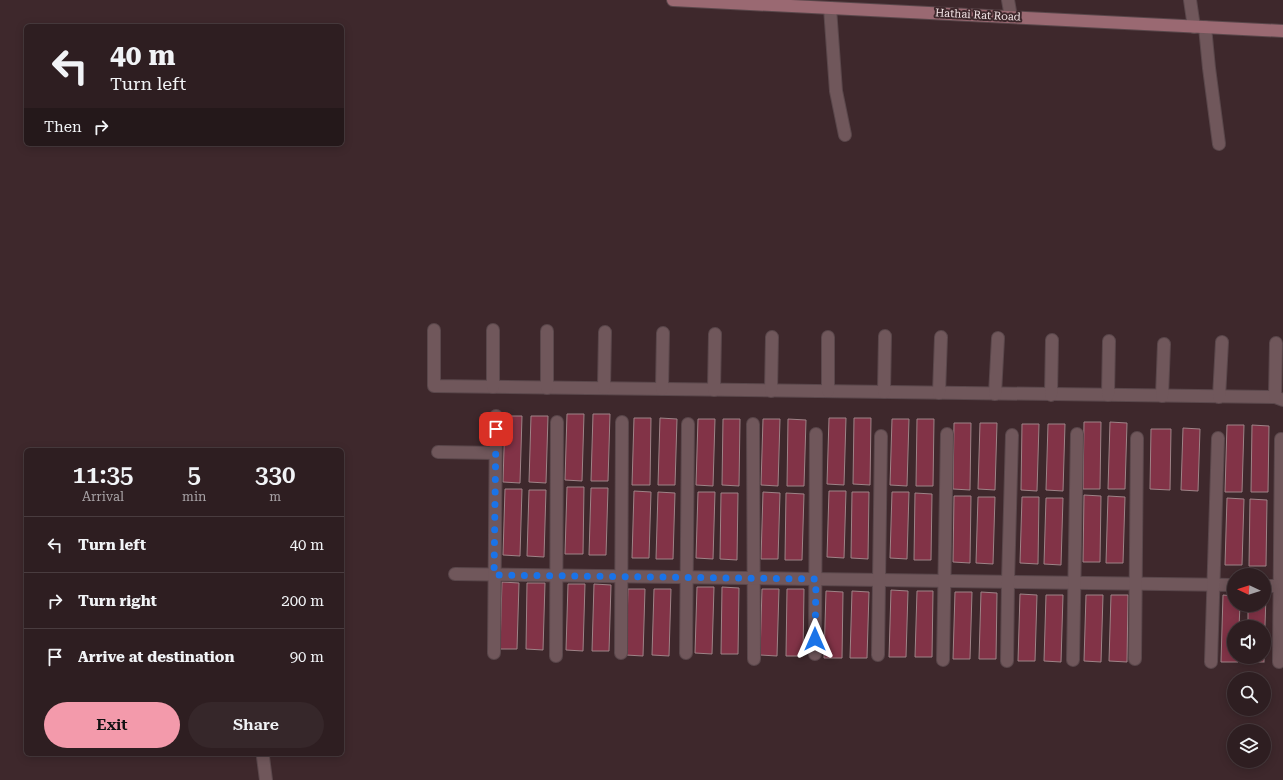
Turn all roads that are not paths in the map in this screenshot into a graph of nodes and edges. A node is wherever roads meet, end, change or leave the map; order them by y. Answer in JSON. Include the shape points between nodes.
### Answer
{"nodes":[{"id":1,"x":672,"y":0,"type":"edge"},
{"id":2,"x":1008,"y":0,"type":"edge"},
{"id":3,"x":1190,"y":0,"type":"edge"},
{"id":4,"x":763,"y":2,"type":"edge"},
{"id":5,"x":830,"y":8,"type":"junction"},
{"id":6,"x":1011,"y":17,"type":"junction"},
{"id":7,"x":1199,"y":27,"type":"junction"},
{"id":8,"x":1283,"y":31,"type":"edge"},
{"id":9,"x":845,"y":135,"type":"dead end"},
{"id":10,"x":1219,"y":144,"type":"dead end"},
{"id":11,"x":434,"y":330,"type":"dead end"},
{"id":12,"x":493,"y":330,"type":"dead end"},
{"id":13,"x":547,"y":331,"type":"dead end"},
{"id":14,"x":605,"y":332,"type":"dead end"},
{"id":15,"x":663,"y":333,"type":"dead end"},
{"id":16,"x":716,"y":334,"type":"dead end"},
{"id":17,"x":885,"y":336,"type":"dead end"},
{"id":18,"x":772,"y":337,"type":"dead end"},
{"id":19,"x":828,"y":337,"type":"dead end"},
{"id":20,"x":941,"y":337,"type":"dead end"},
{"id":21,"x":998,"y":338,"type":"dead end"},
{"id":22,"x":1052,"y":340,"type":"dead end"},
{"id":23,"x":1109,"y":341,"type":"dead end"},
{"id":24,"x":1222,"y":342,"type":"dead end"},
{"id":25,"x":1276,"y":343,"type":"dead end"},
{"id":26,"x":1164,"y":344,"type":"dead end"},
{"id":27,"x":493,"y":387,"type":"junction"},
{"id":28,"x":547,"y":388,"type":"junction"},
{"id":29,"x":604,"y":388,"type":"junction"},
{"id":30,"x":662,"y":389,"type":"junction"},
{"id":31,"x":714,"y":390,"type":"junction"},
{"id":32,"x":771,"y":391,"type":"junction"},
{"id":33,"x":828,"y":392,"type":"junction"},
{"id":34,"x":884,"y":392,"type":"junction"},
{"id":35,"x":939,"y":393,"type":"junction"},
{"id":36,"x":995,"y":394,"type":"junction"},
{"id":37,"x":1051,"y":395,"type":"junction"},
{"id":38,"x":1108,"y":395,"type":"junction"},
{"id":39,"x":1162,"y":396,"type":"junction"},
{"id":40,"x":1219,"y":397,"type":"junction"},
{"id":41,"x":1279,"y":399,"type":"edge"},
{"id":42,"x":496,"y":416,"type":"dead end"},
{"id":43,"x":557,"y":422,"type":"dead end"},
{"id":44,"x":622,"y":422,"type":"dead end"},
{"id":45,"x":688,"y":424,"type":"dead end"},
{"id":46,"x":753,"y":424,"type":"dead end"},
{"id":47,"x":816,"y":434,"type":"dead end"},
{"id":48,"x":947,"y":434,"type":"dead end"},
{"id":49,"x":1077,"y":434,"type":"dead end"},
{"id":50,"x":1012,"y":435,"type":"dead end"},
{"id":51,"x":881,"y":436,"type":"dead end"},
{"id":52,"x":1137,"y":438,"type":"dead end"},
{"id":53,"x":1218,"y":438,"type":"dead end"},
{"id":54,"x":1281,"y":439,"type":"dead end"},
{"id":55,"x":438,"y":452,"type":"dead end"},
{"id":56,"x":495,"y":453,"type":"junction"},
{"id":57,"x":455,"y":574,"type":"dead end"},
{"id":58,"x":494,"y":575,"type":"junction"},
{"id":59,"x":556,"y":576,"type":"junction"},
{"id":60,"x":622,"y":576,"type":"junction"},
{"id":61,"x":687,"y":577,"type":"junction"},
{"id":62,"x":754,"y":578,"type":"junction"},
{"id":63,"x":816,"y":579,"type":"junction"},
{"id":64,"x":878,"y":580,"type":"junction"},
{"id":65,"x":944,"y":581,"type":"junction"},
{"id":66,"x":1008,"y":582,"type":"junction"},
{"id":67,"x":1075,"y":583,"type":"junction"},
{"id":68,"x":1136,"y":584,"type":"junction"},
{"id":69,"x":1213,"y":585,"type":"junction"},
{"id":70,"x":1227,"y":585,"type":"edge"},
{"id":71,"x":1281,"y":586,"type":"edge"},
{"id":72,"x":494,"y":653,"type":"dead end"},
{"id":73,"x":621,"y":653,"type":"dead end"},
{"id":74,"x":686,"y":653,"type":"dead end"},
{"id":75,"x":815,"y":654,"type":"dead end"},
{"id":76,"x":878,"y":655,"type":"dead end"},
{"id":77,"x":556,"y":656,"type":"dead end"},
{"id":78,"x":754,"y":659,"type":"dead end"},
{"id":79,"x":1135,"y":659,"type":"dead end"},
{"id":80,"x":943,"y":660,"type":"dead end"},
{"id":81,"x":1074,"y":660,"type":"dead end"},
{"id":82,"x":1008,"y":662,"type":"dead end"},
{"id":83,"x":1211,"y":662,"type":"dead end"},
{"id":84,"x":1279,"y":662,"type":"dead end"},
{"id":85,"x":263,"y":757,"type":"dead end"},
{"id":86,"x":266,"y":780,"type":"edge"}],
"edges":[{"from":1,"to":4,"type":"main road","name":"Hathai Rat Road"},
{"from":2,"to":6,"type":"street"},
{"from":3,"to":7,"type":"street"},
{"from":4,"to":5,"type":"main road","name":"Hathai Rat Road"},
{"from":5,"to":6,"type":"main road","name":"Hathai Rat Road"},
{"from":5,"to":9,"type":"street","via":[[836,91]]},
{"from":6,"to":7,"type":"main road","name":"Hathai Rat Road"},
{"from":7,"to":8,"type":"main road","name":"Hathai Rat Road"},
{"from":7,"to":10,"type":"street","via":[[1209,68]]},
{"from":11,"to":27,"type":"street","via":[[434,386]]},
{"from":12,"to":27,"type":"street"},
{"from":13,"to":28,"type":"street"},
{"from":14,"to":29,"type":"street"},
{"from":15,"to":30,"type":"street"},
{"from":16,"to":31,"type":"street"},
{"from":17,"to":34,"type":"street"},
{"from":18,"to":32,"type":"street"},
{"from":19,"to":33,"type":"street"},
{"from":20,"to":35,"type":"street"},
{"from":21,"to":36,"type":"street"},
{"from":22,"to":37,"type":"street"},
{"from":23,"to":38,"type":"street"},
{"from":24,"to":40,"type":"street"},
{"from":25,"to":41,"type":"street"},
{"from":26,"to":39,"type":"street"},
{"from":27,"to":28,"type":"street"},
{"from":28,"to":29,"type":"street"},
{"from":29,"to":30,"type":"street"},
{"from":30,"to":31,"type":"street"},
{"from":31,"to":32,"type":"street"},
{"from":32,"to":33,"type":"street"},
{"from":33,"to":34,"type":"street"},
{"from":34,"to":35,"type":"street"},
{"from":35,"to":36,"type":"street"},
{"from":36,"to":37,"type":"street"},
{"from":37,"to":38,"type":"street"},
{"from":38,"to":39,"type":"street"},
{"from":39,"to":40,"type":"street"},
{"from":40,"to":41,"type":"street"},
{"from":42,"to":56,"type":"street"},
{"from":43,"to":59,"type":"street"},
{"from":44,"to":60,"type":"street"},
{"from":45,"to":61,"type":"street"},
{"from":46,"to":62,"type":"street"},
{"from":47,"to":63,"type":"street"},
{"from":48,"to":65,"type":"street"},
{"from":49,"to":67,"type":"street"},
{"from":50,"to":66,"type":"street"},
{"from":51,"to":64,"type":"street"},
{"from":52,"to":68,"type":"street"},
{"from":53,"to":69,"type":"street"},
{"from":54,"to":71,"type":"street"},
{"from":55,"to":56,"type":"street"},
{"from":56,"to":58,"type":"street"},
{"from":57,"to":58,"type":"street"},
{"from":58,"to":59,"type":"street"},
{"from":58,"to":72,"type":"street"},
{"from":59,"to":60,"type":"street"},
{"from":59,"to":77,"type":"street"},
{"from":60,"to":61,"type":"street"},
{"from":60,"to":73,"type":"street"},
{"from":61,"to":62,"type":"street"},
{"from":61,"to":74,"type":"street"},
{"from":62,"to":63,"type":"street"},
{"from":62,"to":78,"type":"street"},
{"from":63,"to":64,"type":"street"},
{"from":63,"to":75,"type":"street"},
{"from":64,"to":65,"type":"street"},
{"from":64,"to":76,"type":"street"},
{"from":65,"to":66,"type":"street"},
{"from":65,"to":80,"type":"street"},
{"from":66,"to":67,"type":"street"},
{"from":66,"to":82,"type":"street"},
{"from":67,"to":68,"type":"street"},
{"from":67,"to":81,"type":"street"},
{"from":68,"to":69,"type":"street"},
{"from":68,"to":79,"type":"street"},
{"from":69,"to":70,"type":"street"},
{"from":69,"to":83,"type":"street"},
{"from":71,"to":84,"type":"street"},
{"from":85,"to":86,"type":"street"}]}
